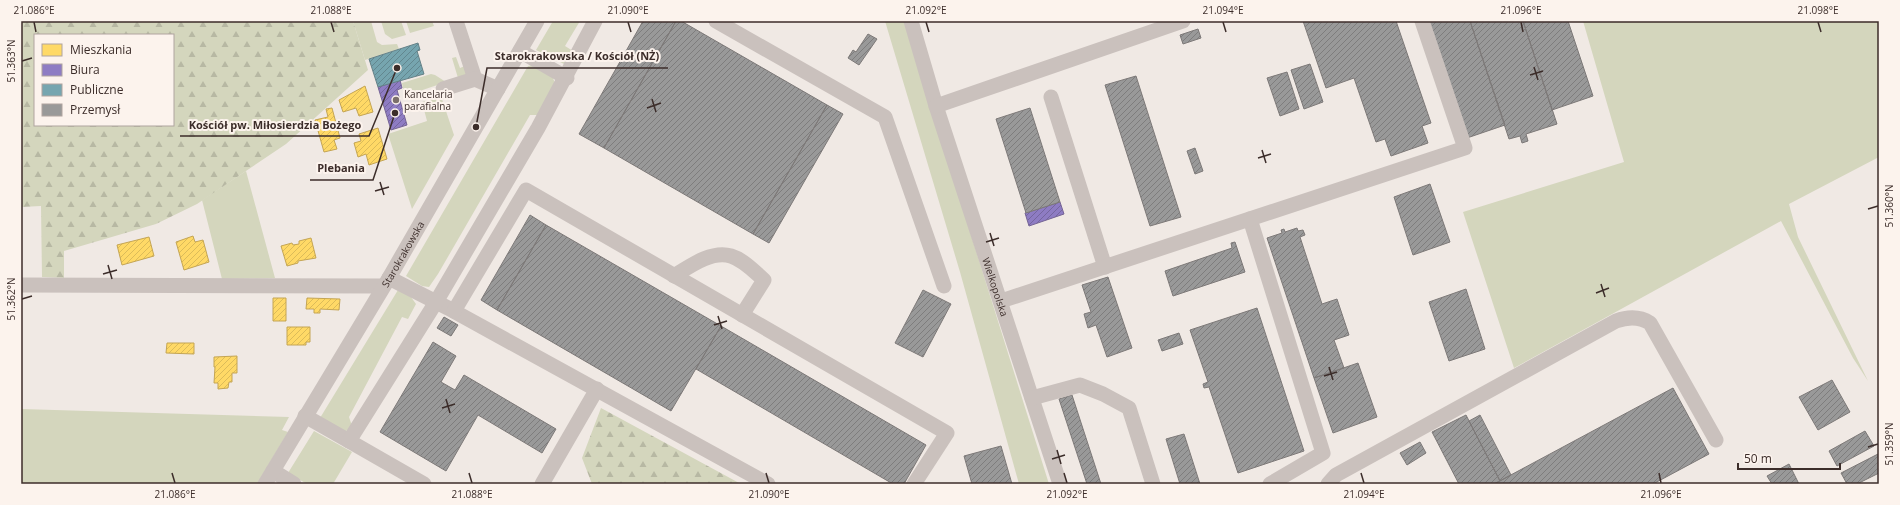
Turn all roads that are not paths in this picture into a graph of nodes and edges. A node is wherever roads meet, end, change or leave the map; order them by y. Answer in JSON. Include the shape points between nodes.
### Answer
{"nodes":[{"id":1,"x":456,"y":21,"type":"edge"},
{"id":2,"x":537,"y":21,"type":"edge"},
{"id":3,"x":595,"y":21,"type":"edge"},
{"id":4,"x":716,"y":21,"type":"edge"},
{"id":5,"x":911,"y":21,"type":"edge"},
{"id":6,"x":1183,"y":21,"type":"edge"},
{"id":7,"x":1422,"y":21,"type":"edge"},
{"id":8,"x":520,"y":51,"type":"junction"},
{"id":9,"x":566,"y":78,"type":"junction"},
{"id":10,"x":475,"y":79,"type":"junction"},
{"id":11,"x":443,"y":89,"type":"dead end"},
{"id":12,"x":498,"y":89,"type":"junction"},
{"id":13,"x":1051,"y":97,"type":"dead end"},
{"id":14,"x":936,"y":106,"type":"junction"},
{"id":15,"x":1250,"y":219,"type":"junction"},
{"id":16,"x":1105,"y":267,"type":"junction"},
{"id":17,"x":674,"y":276,"type":"junction"},
{"id":18,"x":386,"y":282,"type":"junction"},
{"id":19,"x":21,"y":285,"type":"edge"},
{"id":20,"x":944,"y":286,"type":"dead end"},
{"id":21,"x":1001,"y":301,"type":"junction"},
{"id":22,"x":436,"y":302,"type":"junction"},
{"id":23,"x":454,"y":311,"type":"junction"},
{"id":24,"x":742,"y":315,"type":"junction"},
{"id":25,"x":597,"y":390,"type":"junction"},
{"id":26,"x":1032,"y":398,"type":"junction"},
{"id":27,"x":305,"y":416,"type":"junction"},
{"id":28,"x":1716,"y":440,"type":"dead end"},
{"id":29,"x":349,"y":441,"type":"junction"},
{"id":30,"x":273,"y":471,"type":"junction"},
{"id":31,"x":265,"y":484,"type":"edge"},
{"id":32,"x":294,"y":484,"type":"edge"},
{"id":33,"x":424,"y":484,"type":"edge"},
{"id":34,"x":542,"y":484,"type":"edge"},
{"id":35,"x":768,"y":484,"type":"edge"},
{"id":36,"x":914,"y":484,"type":"edge"},
{"id":37,"x":1060,"y":484,"type":"edge"},
{"id":38,"x":1153,"y":484,"type":"edge"},
{"id":39,"x":1270,"y":484,"type":"edge"},
{"id":40,"x":1328,"y":484,"type":"edge"}],
"edges":[{"from":1,"to":10,"type":"street"},
{"from":2,"to":8,"type":"street","name":"Starokrakowska"},
{"from":3,"to":9,"type":"street"},
{"from":4,"to":20,"type":"street","via":[[885,117]]},
{"from":5,"to":14,"type":"street","name":"Wielkopolska"},
{"from":6,"to":14,"type":"street"},
{"from":7,"to":15,"type":"street","via":[[1465,148]]},
{"from":8,"to":9,"type":"street"},
{"from":8,"to":12,"type":"street","name":"Starokrakowska"},
{"from":9,"to":22,"type":"street"},
{"from":10,"to":11,"type":"street"},
{"from":10,"to":12,"type":"street"},
{"from":12,"to":18,"type":"street","name":"Starokrakowska"},
{"from":13,"to":16,"type":"street"},
{"from":14,"to":21,"type":"street","name":"Wielkopolska"},
{"from":15,"to":16,"type":"street"},
{"from":15,"to":39,"type":"street","via":[[1323,453]]},
{"from":16,"to":21,"type":"street"},
{"from":17,"to":23,"type":"street","via":[[526,190]]},
{"from":17,"to":24,"type":"street"},
{"from":17,"to":24,"type":"street","via":[[712,256],[731,256],[746,264],[764,280]]},
{"from":18,"to":19,"type":"street"},
{"from":18,"to":22,"type":"street"},
{"from":18,"to":27,"type":"street","name":"Starokrakowska"},
{"from":21,"to":26,"type":"street","name":"Wielkopolska"},
{"from":22,"to":23,"type":"street"},
{"from":22,"to":29,"type":"street"},
{"from":23,"to":25,"type":"street"},
{"from":24,"to":36,"type":"street","via":[[947,433]]},
{"from":25,"to":34,"type":"street"},
{"from":25,"to":35,"type":"street"},
{"from":26,"to":37,"type":"street","name":"Wielkopolska"},
{"from":26,"to":38,"type":"street","via":[[1080,385],[1129,408]]},
{"from":27,"to":29,"type":"street"},
{"from":27,"to":30,"type":"street","name":"Starokrakowska"},
{"from":28,"to":40,"type":"street","via":[[1650,323],[1626,317],[1336,475]]},
{"from":29,"to":33,"type":"street"},
{"from":30,"to":31,"type":"street","name":"Starokrakowska"},
{"from":30,"to":32,"type":"street"}]}
